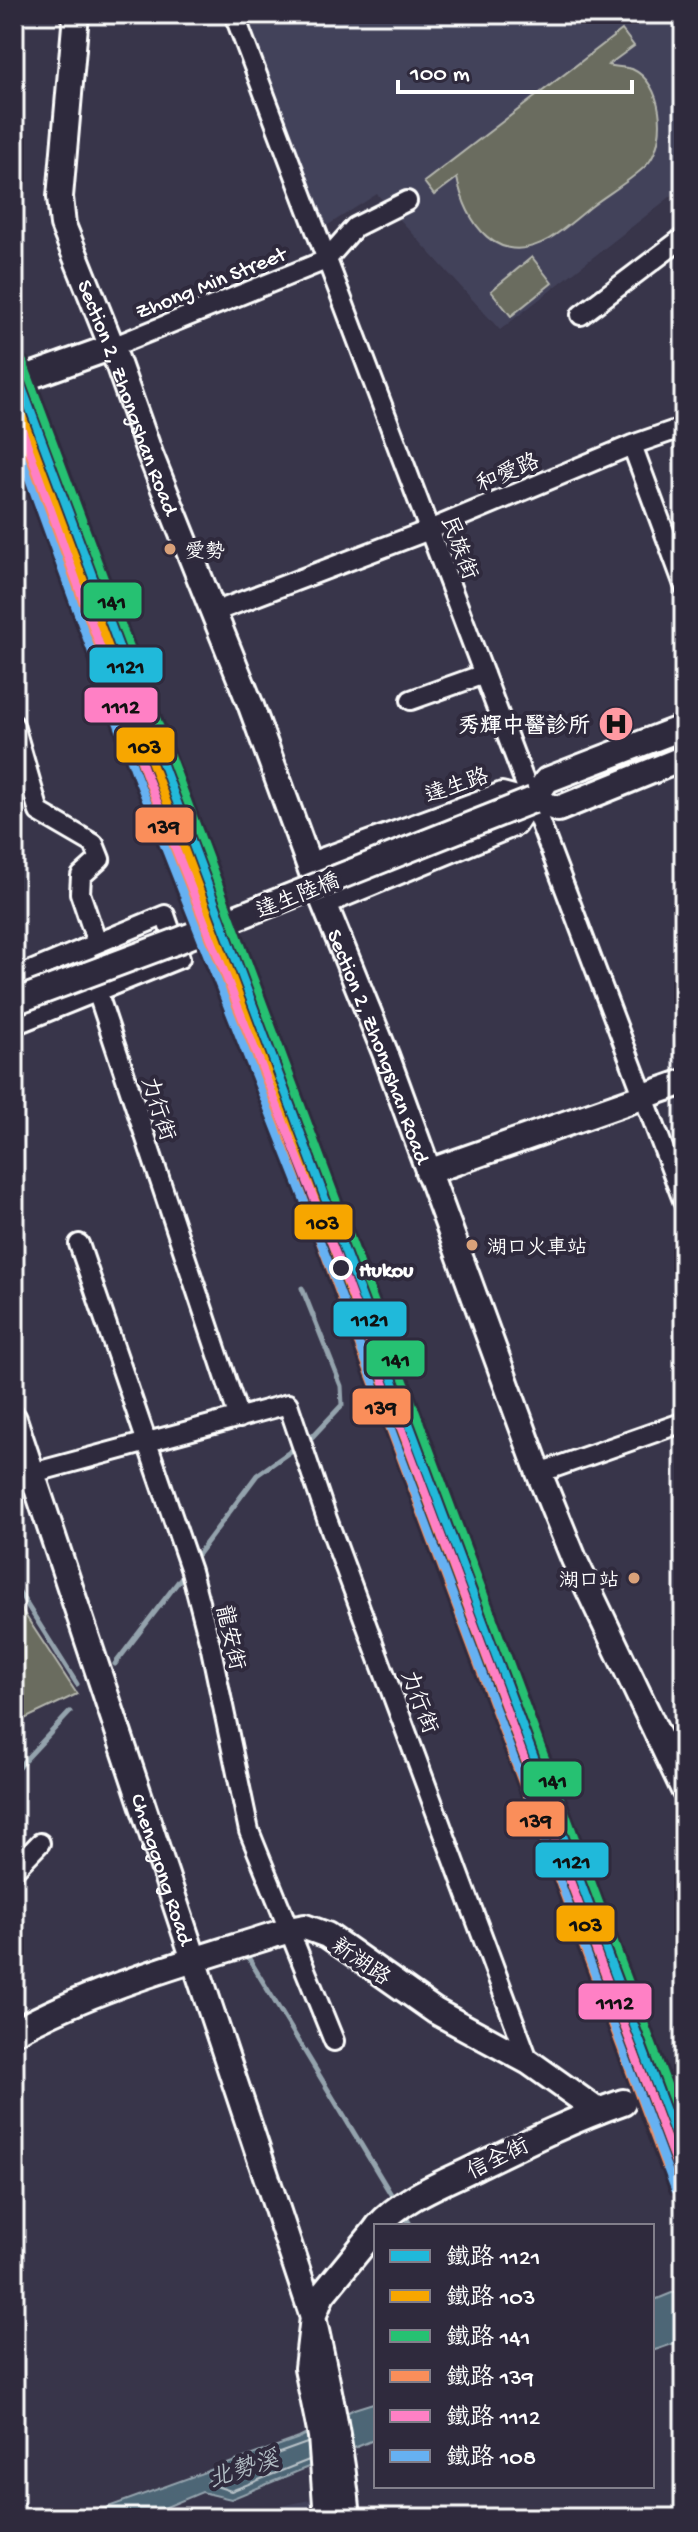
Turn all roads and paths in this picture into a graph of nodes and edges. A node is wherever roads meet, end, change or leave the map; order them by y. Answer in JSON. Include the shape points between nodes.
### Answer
{"nodes":[{"id":1,"x":76,"y":14,"type":"edge"},
{"id":2,"x":234,"y":14,"type":"edge"},
{"id":3,"x":407,"y":201,"type":"dead end"},
{"id":4,"x":684,"y":237,"type":"edge"},
{"id":5,"x":326,"y":260,"type":"junction"},
{"id":6,"x":581,"y":315,"type":"dead end"},
{"id":7,"x":112,"y":347,"type":"junction"},
{"id":8,"x":14,"y":382,"type":"edge"},
{"id":9,"x":684,"y":427,"type":"edge"},
{"id":10,"x":632,"y":445,"type":"junction"},
{"id":11,"x":429,"y":530,"type":"junction"},
{"id":12,"x":684,"y":585,"type":"edge"},
{"id":13,"x":214,"y":612,"type":"junction"},
{"id":14,"x":484,"y":674,"type":"junction"},
{"id":15,"x":411,"y":700,"type":"dead end"},
{"id":16,"x":684,"y":727,"type":"edge"},
{"id":17,"x":15,"y":734,"type":"edge"},
{"id":18,"x":684,"y":758,"type":"edge"},
{"id":19,"x":533,"y":800,"type":"junction"},
{"id":20,"x":308,"y":863,"type":"junction"},
{"id":21,"x":325,"y":905,"type":"junction"},
{"id":22,"x":90,"y":946,"type":"junction"},
{"id":23,"x":14,"y":978,"type":"edge"},
{"id":24,"x":96,"y":992,"type":"junction"},
{"id":25,"x":14,"y":1002,"type":"edge"},
{"id":26,"x":14,"y":1025,"type":"edge"},
{"id":27,"x":684,"y":1082,"type":"edge"},
{"id":28,"x":643,"y":1098,"type":"junction"},
{"id":29,"x":428,"y":1172,"type":"junction"},
{"id":30,"x":684,"y":1203,"type":"edge"},
{"id":31,"x":79,"y":1244,"type":"dead end"},
{"id":32,"x":239,"y":1418,"type":"junction"},
{"id":33,"x":14,"y":1419,"type":"edge"},
{"id":34,"x":684,"y":1422,"type":"edge"},
{"id":35,"x":146,"y":1443,"type":"junction"},
{"id":36,"x":539,"y":1473,"type":"junction"},
{"id":37,"x":23,"y":1476,"type":"edge"},
{"id":38,"x":684,"y":1790,"type":"edge"},
{"id":39,"x":40,"y":1843,"type":"dead end"},
{"id":40,"x":14,"y":1870,"type":"edge"},
{"id":41,"x":289,"y":1930,"type":"junction"},
{"id":42,"x":193,"y":1961,"type":"junction"},
{"id":43,"x":14,"y":2032,"type":"edge"},
{"id":44,"x":334,"y":2041,"type":"dead end"},
{"id":45,"x":529,"y":2062,"type":"junction"},
{"id":46,"x":623,"y":2102,"type":"tunnel mouth"},
{"id":47,"x":598,"y":2111,"type":"junction"},
{"id":48,"x":380,"y":2224,"type":"edge"},
{"id":49,"x":374,"y":2231,"type":"edge"},
{"id":50,"x":313,"y":2317,"type":"junction"},
{"id":51,"x":333,"y":2465,"type":"junction"},
{"id":52,"x":327,"y":2518,"type":"edge"},
{"id":53,"x":348,"y":2518,"type":"edge"}],
"edges":[{"from":1,"to":7,"type":"street","name":"Section 2, Zhongshan Road","via":[[60,197],[63,225]]},
{"from":2,"to":5,"type":"street","name":"民族街"},
{"from":3,"to":5,"type":"street","via":[[355,227]]},
{"from":4,"to":6,"type":"street"},
{"from":5,"to":7,"type":"street","name":"Zhong Min Street"},
{"from":5,"to":11,"type":"street","name":"民族街"},
{"from":7,"to":8,"type":"street"},
{"from":7,"to":13,"type":"street","name":"Section 2, Zhongshan Road"},
{"from":9,"to":10,"type":"street","name":"和愛路"},
{"from":10,"to":11,"type":"street","name":"和愛路"},
{"from":10,"to":12,"type":"street"},
{"from":11,"to":13,"type":"street","name":"和愛路"},
{"from":11,"to":14,"type":"street","name":"民族街"},
{"from":13,"to":20,"type":"street","name":"Section 2, Zhongshan Road"},
{"from":14,"to":15,"type":"street"},
{"from":14,"to":19,"type":"street","name":"民族街"},
{"from":16,"to":19,"type":"street","via":[[547,780]]},
{"from":17,"to":22,"type":"street","name":"力行街","via":[[39,812],[94,844],[100,859],[81,876]]},
{"from":18,"to":19,"type":"street","via":[[558,809]]},
{"from":19,"to":20,"type":"street","name":"達生路","via":[[502,792]]},
{"from":19,"to":21,"type":"street","via":[[516,826]]},
{"from":19,"to":25,"type":"street","name":"達生陸橋","bridge":true},
{"from":19,"to":28,"type":"street","name":"民族街"},
{"from":20,"to":21,"type":"street","name":"Section 2, Zhongshan Road"},
{"from":21,"to":29,"type":"street","name":"Section 2, Zhongshan Road"},
{"from":22,"to":23,"type":"street"},
{"from":22,"to":24,"type":"street","name":"力行街"},
{"from":22,"to":24,"type":"street","via":[[165,915],[180,958]]},
{"from":24,"to":26,"type":"street"},
{"from":24,"to":32,"type":"street","name":"力行街"},
{"from":27,"to":28,"type":"street"},
{"from":28,"to":29,"type":"street"},
{"from":28,"to":30,"type":"street","name":"民族街"},
{"from":29,"to":36,"type":"street","name":"Section 2, Zhongshan Road"},
{"from":31,"to":35,"type":"street","name":"龍安街"},
{"from":32,"to":35,"type":"street","name":"力行街"},
{"from":32,"to":45,"type":"street","name":"力行街","via":[[288,1404]]},
{"from":33,"to":37,"type":"street","name":"Chenggong Road"},
{"from":34,"to":36,"type":"street"},
{"from":35,"to":37,"type":"street","name":"力行街"},
{"from":35,"to":41,"type":"street","name":"龍安街","via":[[191,1571],[243,1813]]},
{"from":36,"to":38,"type":"street","name":"Section 2, Zhongshan Road"},
{"from":37,"to":42,"type":"street","name":"Chenggong Road"},
{"from":39,"to":40,"type":"street"},
{"from":41,"to":42,"type":"street","name":"新湖路"},
{"from":41,"to":44,"type":"street","name":"龍安街"},
{"from":41,"to":45,"type":"street","name":"新湖路","via":[[305,1927],[327,1935],[435,2011]]},
{"from":42,"to":43,"type":"street","name":"新湖路","via":[[119,1986]]},
{"from":42,"to":50,"type":"street","name":"Chenggong Road"},
{"from":45,"to":47,"type":"street","name":"新湖路"},
{"from":46,"to":47,"type":"street","name":"信全街"},
{"from":47,"to":48,"type":"street","name":"信全街","via":[[427,2191]]},
{"from":49,"to":50,"type":"street","name":"信全街","via":[[322,2295]]},
{"from":50,"to":51,"type":"street","name":"Chenggong Road","via":[[307,2368],[324,2404],[321,2436]]},
{"from":51,"to":52,"type":"street"},
{"from":51,"to":53,"type":"street"}]}
